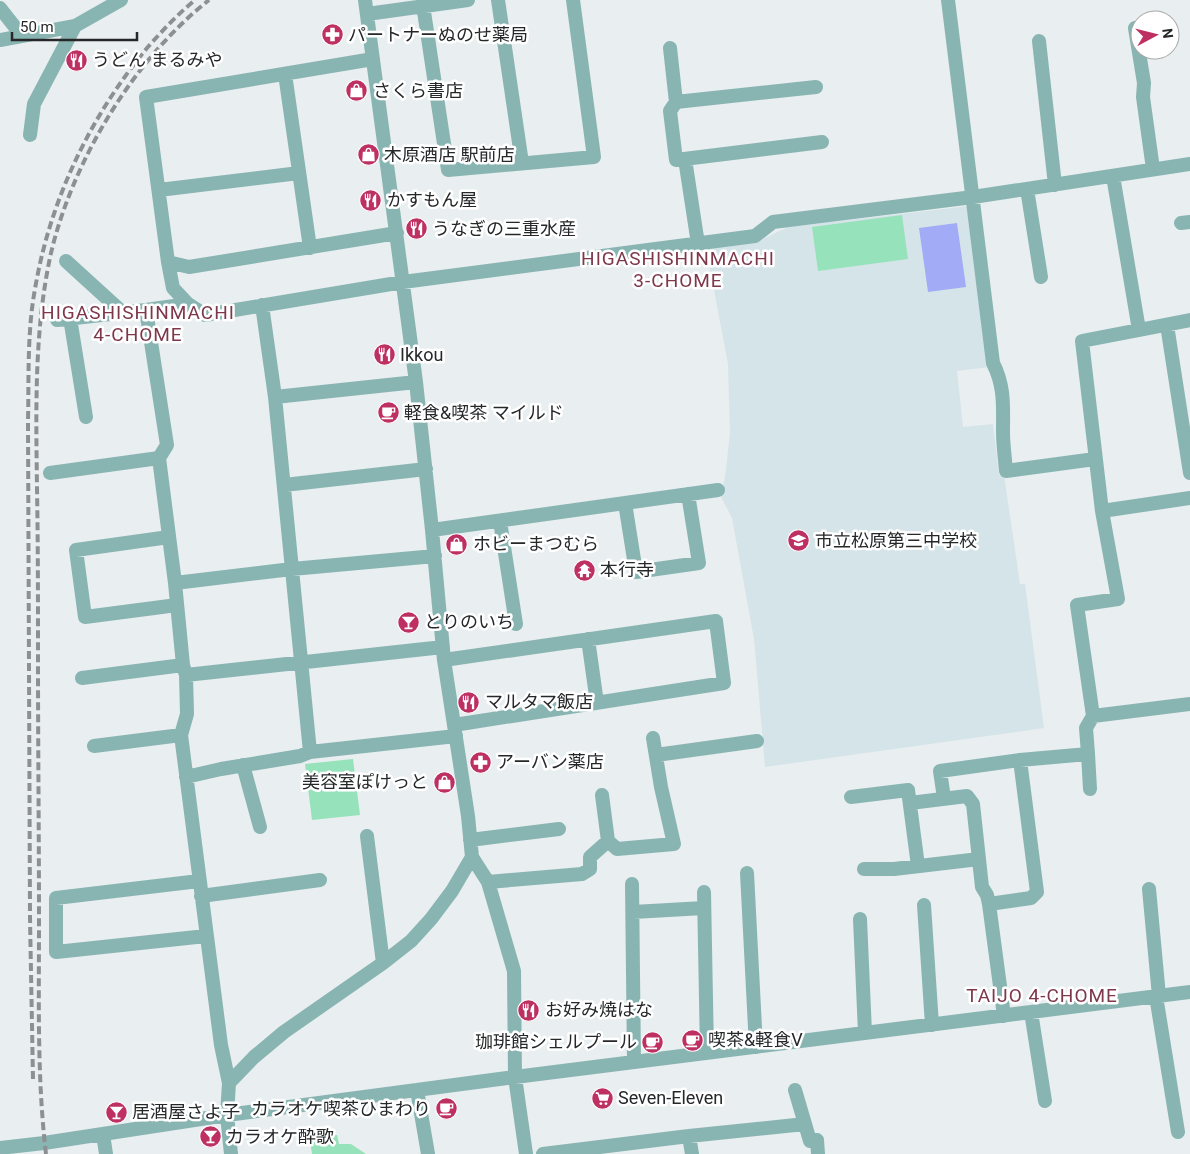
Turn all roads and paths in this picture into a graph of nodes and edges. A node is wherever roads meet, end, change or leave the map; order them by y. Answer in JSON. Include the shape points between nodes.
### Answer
{"nodes":[{"id":1,"x":11,"y":0,"type":"edge"},
{"id":2,"x":122,"y":0,"type":"edge"},
{"id":3,"x":468,"y":0,"type":"edge"},
{"id":4,"x":498,"y":0,"type":"edge"},
{"id":5,"x":574,"y":0,"type":"edge"},
{"id":6,"x":948,"y":0,"type":"edge"},
{"id":7,"x":99,"y":5,"type":"edge"},
{"id":8,"x":423,"y":5,"type":"junction"},
{"id":9,"x":366,"y":7,"type":"edge"},
{"id":10,"x":0,"y":8,"type":"edge"},
{"id":11,"x":75,"y":26,"type":"junction"},
{"id":12,"x":22,"y":36,"type":"junction"},
{"id":13,"x":0,"y":40,"type":"edge"},
{"id":14,"x":1039,"y":41,"type":"dead end"},
{"id":15,"x":670,"y":48,"type":"dead end"},
{"id":16,"x":373,"y":59,"type":"junction"},
{"id":17,"x":1140,"y":60,"type":"edge"},
{"id":18,"x":285,"y":74,"type":"junction"},
{"id":19,"x":816,"y":87,"type":"dead end"},
{"id":20,"x":676,"y":102,"type":"junction"},
{"id":21,"x":30,"y":135,"type":"dead end"},
{"id":22,"x":822,"y":142,"type":"dead end"},
{"id":23,"x":685,"y":159,"type":"junction"},
{"id":24,"x":522,"y":164,"type":"junction"},
{"id":25,"x":1190,"y":164,"type":"edge"},
{"id":26,"x":1152,"y":169,"type":"junction"},
{"id":27,"x":299,"y":173,"type":"junction"},
{"id":28,"x":1113,"y":176,"type":"junction"},
{"id":29,"x":1055,"y":185,"type":"junction"},
{"id":30,"x":1027,"y":189,"type":"junction"},
{"id":31,"x":159,"y":190,"type":"junction"},
{"id":32,"x":973,"y":197,"type":"junction"},
{"id":33,"x":397,"y":233,"type":"junction"},
{"id":34,"x":698,"y":244,"type":"junction"},
{"id":35,"x":310,"y":248,"type":"junction"},
{"id":36,"x":66,"y":261,"type":"dead end"},
{"id":37,"x":168,"y":262,"type":"junction"},
{"id":38,"x":1041,"y":277,"type":"dead end"},
{"id":39,"x":404,"y":282,"type":"junction"},
{"id":40,"x":188,"y":304,"type":"junction"},
{"id":41,"x":262,"y":305,"type":"junction"},
{"id":42,"x":146,"y":310,"type":"junction"},
{"id":43,"x":122,"y":312,"type":"junction"},
{"id":44,"x":1190,"y":320,"type":"edge"},
{"id":45,"x":1166,"y":325,"type":"junction"},
{"id":46,"x":1139,"y":330,"type":"junction"},
{"id":47,"x":416,"y":382,"type":"junction"},
{"id":48,"x":275,"y":397,"type":"junction"},
{"id":49,"x":86,"y":417,"type":"dead end"},
{"id":50,"x":159,"y":458,"type":"junction"},
{"id":51,"x":1095,"y":459,"type":"junction"},
{"id":52,"x":426,"y":469,"type":"junction"},
{"id":53,"x":50,"y":473,"type":"dead end"},
{"id":54,"x":1190,"y":473,"type":"edge"},
{"id":55,"x":284,"y":486,"type":"junction"},
{"id":56,"x":718,"y":490,"type":"dead end"},
{"id":57,"x":688,"y":494,"type":"junction"},
{"id":58,"x":1190,"y":498,"type":"edge"},
{"id":59,"x":625,"y":503,"type":"junction"},
{"id":60,"x":1102,"y":511,"type":"junction"},
{"id":61,"x":500,"y":521,"type":"junction"},
{"id":62,"x":432,"y":530,"type":"junction"},
{"id":63,"x":169,"y":538,"type":"junction"},
{"id":64,"x":435,"y":556,"type":"junction"},
{"id":65,"x":292,"y":569,"type":"junction"},
{"id":66,"x":175,"y":583,"type":"junction"},
{"id":67,"x":177,"y":605,"type":"junction"},
{"id":68,"x":516,"y":624,"type":"dead end"},
{"id":69,"x":588,"y":639,"type":"junction"},
{"id":70,"x":444,"y":654,"type":"junction"},
{"id":71,"x":302,"y":662,"type":"junction"},
{"id":72,"x":184,"y":670,"type":"junction"},
{"id":73,"x":82,"y":678,"type":"dead end"},
{"id":74,"x":597,"y":703,"type":"junction"},
{"id":75,"x":1190,"y":704,"type":"edge"},
{"id":76,"x":1093,"y":716,"type":"junction"},
{"id":77,"x":455,"y":730,"type":"junction"},
{"id":78,"x":181,"y":735,"type":"junction"},
{"id":79,"x":653,"y":738,"type":"dead end"},
{"id":80,"x":757,"y":741,"type":"dead end"},
{"id":81,"x":94,"y":746,"type":"dead end"},
{"id":82,"x":310,"y":752,"type":"junction"},
{"id":83,"x":1088,"y":754,"type":"junction"},
{"id":84,"x":656,"y":755,"type":"junction"},
{"id":85,"x":1020,"y":760,"type":"junction"},
{"id":86,"x":243,"y":765,"type":"junction"},
{"id":87,"x":186,"y":777,"type":"junction"},
{"id":88,"x":1090,"y":789,"type":"dead end"},
{"id":89,"x":602,"y":795,"type":"dead end"},
{"id":90,"x":851,"y":797,"type":"dead end"},
{"id":91,"x":944,"y":798,"type":"junction"},
{"id":92,"x":910,"y":803,"type":"junction"},
{"id":93,"x":260,"y":827,"type":"dead end"},
{"id":94,"x":559,"y":829,"type":"dead end"},
{"id":95,"x":367,"y":836,"type":"dead end"},
{"id":96,"x":470,"y":840,"type":"junction"},
{"id":97,"x":608,"y":841,"type":"junction"},
{"id":98,"x":472,"y":857,"type":"junction"},
{"id":99,"x":979,"y":859,"type":"junction"},
{"id":100,"x":918,"y":866,"type":"junction"},
{"id":101,"x":864,"y":869,"type":"dead end"},
{"id":102,"x":747,"y":873,"type":"dead end"},
{"id":103,"x":320,"y":880,"type":"dead end"},
{"id":104,"x":199,"y":881,"type":"junction"},
{"id":105,"x":488,"y":882,"type":"junction"},
{"id":106,"x":632,"y":884,"type":"dead end"},
{"id":107,"x":1149,"y":889,"type":"dead end"},
{"id":108,"x":704,"y":892,"type":"dead end"},
{"id":109,"x":201,"y":896,"type":"junction"},
{"id":110,"x":990,"y":904,"type":"junction"},
{"id":111,"x":924,"y":905,"type":"dead end"},
{"id":112,"x":704,"y":908,"type":"junction"},
{"id":113,"x":633,"y":912,"type":"junction"},
{"id":114,"x":860,"y":919,"type":"dead end"},
{"id":115,"x":206,"y":936,"type":"junction"},
{"id":116,"x":383,"y":963,"type":"junction"},
{"id":117,"x":1190,"y":992,"type":"edge"},
{"id":118,"x":1158,"y":996,"type":"junction"},
{"id":119,"x":1031,"y":1012,"type":"junction"},
{"id":120,"x":1004,"y":1016,"type":"junction"},
{"id":121,"x":932,"y":1025,"type":"junction"},
{"id":122,"x":866,"y":1033,"type":"junction"},
{"id":123,"x":756,"y":1047,"type":"junction"},
{"id":124,"x":707,"y":1053,"type":"junction"},
{"id":125,"x":634,"y":1062,"type":"junction"},
{"id":126,"x":515,"y":1077,"type":"junction"},
{"id":127,"x":230,"y":1083,"type":"junction"},
{"id":128,"x":417,"y":1090,"type":"junction"},
{"id":129,"x":795,"y":1090,"type":"dead end"},
{"id":130,"x":1045,"y":1101,"type":"dead end"},
{"id":131,"x":227,"y":1115,"type":"junction"},
{"id":132,"x":805,"y":1124,"type":"junction"},
{"id":133,"x":1178,"y":1132,"type":"dead end"},
{"id":134,"x":103,"y":1134,"type":"junction"},
{"id":135,"x":689,"y":1136,"type":"junction"},
{"id":136,"x":0,"y":1148,"type":"edge"},
{"id":137,"x":106,"y":1154,"type":"edge"},
{"id":138,"x":231,"y":1154,"type":"edge"},
{"id":139,"x":428,"y":1154,"type":"edge"},
{"id":140,"x":526,"y":1154,"type":"edge"},
{"id":141,"x":543,"y":1154,"type":"edge"},
{"id":142,"x":692,"y":1154,"type":"edge"},
{"id":143,"x":818,"y":1154,"type":"edge"}],
"edges":[{"from":1,"to":10,"type":"street"},
{"from":2,"to":7,"type":"street"},
{"from":3,"to":8,"type":"street"},
{"from":4,"to":24,"type":"street"},
{"from":5,"to":24,"type":"street","via":[[594,157]]},
{"from":6,"to":32,"type":"street"},
{"from":7,"to":11,"type":"street"},
{"from":8,"to":9,"type":"street"},
{"from":8,"to":24,"type":"street","via":[[448,170]]},
{"from":9,"to":16,"type":"street"},
{"from":10,"to":12,"type":"street"},
{"from":11,"to":12,"type":"street"},
{"from":11,"to":21,"type":"street","via":[[34,104]]},
{"from":12,"to":13,"type":"street"},
{"from":14,"to":29,"type":"street"},
{"from":15,"to":20,"type":"street"},
{"from":16,"to":18,"type":"street"},
{"from":16,"to":33,"type":"street"},
{"from":17,"to":26,"type":"street"},
{"from":18,"to":27,"type":"street"},
{"from":18,"to":31,"type":"street","via":[[146,97]]},
{"from":19,"to":20,"type":"street"},
{"from":20,"to":23,"type":"street","via":[[670,111],[676,160]]},
{"from":22,"to":23,"type":"street"},
{"from":23,"to":34,"type":"street"},
{"from":25,"to":26,"type":"street"},
{"from":26,"to":28,"type":"street"},
{"from":27,"to":31,"type":"street"},
{"from":27,"to":35,"type":"street"},
{"from":28,"to":29,"type":"street"},
{"from":28,"to":46,"type":"street"},
{"from":29,"to":30,"type":"street"},
{"from":30,"to":32,"type":"street"},
{"from":30,"to":38,"type":"street"},
{"from":31,"to":37,"type":"street"},
{"from":32,"to":34,"type":"street","via":[[773,222],[755,236]]},
{"from":32,"to":51,"type":"street","via":[[994,363],[1000,377],[1004,410],[1006,471]]},
{"from":33,"to":35,"type":"street"},
{"from":33,"to":39,"type":"street"},
{"from":34,"to":39,"type":"street"},
{"from":35,"to":37,"type":"street","via":[[189,267]]},
{"from":36,"to":43,"type":"street"},
{"from":37,"to":40,"type":"street","via":[[173,288]]},
{"from":39,"to":41,"type":"street"},
{"from":39,"to":47,"type":"street"},
{"from":40,"to":41,"type":"street","via":[[205,315]]},
{"from":40,"to":42,"type":"street"},
{"from":41,"to":48,"type":"street"},
{"from":42,"to":43,"type":"street"},
{"from":42,"to":50,"type":"street","via":[[167,445]]},
{"from":43,"to":49,"type":"street","via":[[63,319]]},
{"from":44,"to":45,"type":"street"},
{"from":45,"to":46,"type":"street"},
{"from":45,"to":54,"type":"street"},
{"from":46,"to":51,"type":"street","via":[[1082,341]]},
{"from":47,"to":48,"type":"street"},
{"from":47,"to":52,"type":"street"},
{"from":48,"to":55,"type":"street"},
{"from":50,"to":53,"type":"street"},
{"from":50,"to":63,"type":"street"},
{"from":51,"to":60,"type":"street"},
{"from":52,"to":55,"type":"street"},
{"from":52,"to":62,"type":"street"},
{"from":55,"to":65,"type":"street"},
{"from":56,"to":57,"type":"street"},
{"from":57,"to":59,"type":"street"},
{"from":57,"to":59,"type":"street","via":[[699,563],[636,572]]},
{"from":58,"to":60,"type":"street"},
{"from":59,"to":61,"type":"street"},
{"from":60,"to":76,"type":"street","via":[[1118,599],[1078,605]]},
{"from":61,"to":62,"type":"street"},
{"from":61,"to":68,"type":"street"},
{"from":62,"to":64,"type":"street"},
{"from":63,"to":66,"type":"street"},
{"from":63,"to":67,"type":"street","via":[[76,550],[85,617]]},
{"from":64,"to":65,"type":"street"},
{"from":64,"to":70,"type":"street"},
{"from":65,"to":66,"type":"street"},
{"from":65,"to":71,"type":"street"},
{"from":66,"to":67,"type":"street"},
{"from":67,"to":72,"type":"street"},
{"from":69,"to":70,"type":"street"},
{"from":69,"to":74,"type":"street"},
{"from":69,"to":74,"type":"street","via":[[716,621],[724,683]]},
{"from":70,"to":71,"type":"street"},
{"from":70,"to":77,"type":"street"},
{"from":71,"to":72,"type":"street"},
{"from":71,"to":82,"type":"street"},
{"from":72,"to":73,"type":"street"},
{"from":72,"to":78,"type":"street","via":[[187,714]]},
{"from":74,"to":77,"type":"street"},
{"from":75,"to":76,"type":"street"},
{"from":76,"to":83,"type":"street","via":[[1086,728]]},
{"from":77,"to":82,"type":"street"},
{"from":77,"to":96,"type":"street"},
{"from":78,"to":81,"type":"street"},
{"from":78,"to":87,"type":"street"},
{"from":79,"to":84,"type":"street"},
{"from":80,"to":84,"type":"street"},
{"from":82,"to":86,"type":"street"},
{"from":83,"to":85,"type":"street"},
{"from":83,"to":88,"type":"street"},
{"from":84,"to":97,"type":"street","via":[[674,844],[617,849]]},
{"from":85,"to":91,"type":"street","via":[[940,771]]},
{"from":85,"to":110,"type":"street","via":[[1037,892],[1031,898]]},
{"from":86,"to":87,"type":"street"},
{"from":86,"to":93,"type":"street"},
{"from":87,"to":104,"type":"street"},
{"from":89,"to":97,"type":"street"},
{"from":90,"to":92,"type":"street","via":[[908,790]]},
{"from":91,"to":92,"type":"street"},
{"from":91,"to":99,"type":"street","via":[[967,796],[973,804]]},
{"from":92,"to":100,"type":"street"},
{"from":94,"to":96,"type":"street"},
{"from":95,"to":116,"type":"street"},
{"from":96,"to":98,"type":"street"},
{"from":97,"to":105,"type":"street","via":[[590,857],[590,868],[582,874]]},
{"from":98,"to":105,"type":"street"},
{"from":98,"to":116,"type":"street","via":[[431,919],[412,941]]},
{"from":99,"to":100,"type":"street"},
{"from":99,"to":110,"type":"street","via":[[982,887]]},
{"from":100,"to":101,"type":"street"},
{"from":102,"to":123,"type":"street"},
{"from":103,"to":109,"type":"street"},
{"from":104,"to":109,"type":"street"},
{"from":104,"to":115,"type":"street","via":[[56,898],[56,952]]},
{"from":105,"to":126,"type":"street","via":[[514,970]]},
{"from":106,"to":113,"type":"street"},
{"from":107,"to":118,"type":"street"},
{"from":108,"to":112,"type":"street"},
{"from":109,"to":115,"type":"street"},
{"from":110,"to":120,"type":"street"},
{"from":111,"to":121,"type":"street"},
{"from":112,"to":113,"type":"street"},
{"from":112,"to":124,"type":"street"},
{"from":113,"to":125,"type":"street"},
{"from":114,"to":122,"type":"street","via":[[868,954]]},
{"from":115,"to":127,"type":"street"},
{"from":116,"to":127,"type":"street","via":[[284,1032]]},
{"from":117,"to":118,"type":"street"},
{"from":118,"to":119,"type":"street"},
{"from":118,"to":133,"type":"street"},
{"from":119,"to":120,"type":"street"},
{"from":119,"to":130,"type":"street"},
{"from":120,"to":121,"type":"street"},
{"from":121,"to":122,"type":"street"},
{"from":122,"to":123,"type":"street"},
{"from":123,"to":124,"type":"street"},
{"from":124,"to":125,"type":"street"},
{"from":125,"to":126,"type":"street"},
{"from":126,"to":128,"type":"street"},
{"from":126,"to":140,"type":"street"},
{"from":127,"to":131,"type":"street"},
{"from":128,"to":131,"type":"street"},
{"from":128,"to":139,"type":"street"},
{"from":129,"to":132,"type":"street"},
{"from":131,"to":134,"type":"street"},
{"from":131,"to":138,"type":"street"},
{"from":132,"to":135,"type":"street"},
{"from":132,"to":143,"type":"street","via":[[810,1141],[817,1140]]},
{"from":134,"to":136,"type":"street"},
{"from":134,"to":137,"type":"street"},
{"from":135,"to":141,"type":"street"},
{"from":135,"to":142,"type":"street"}]}
